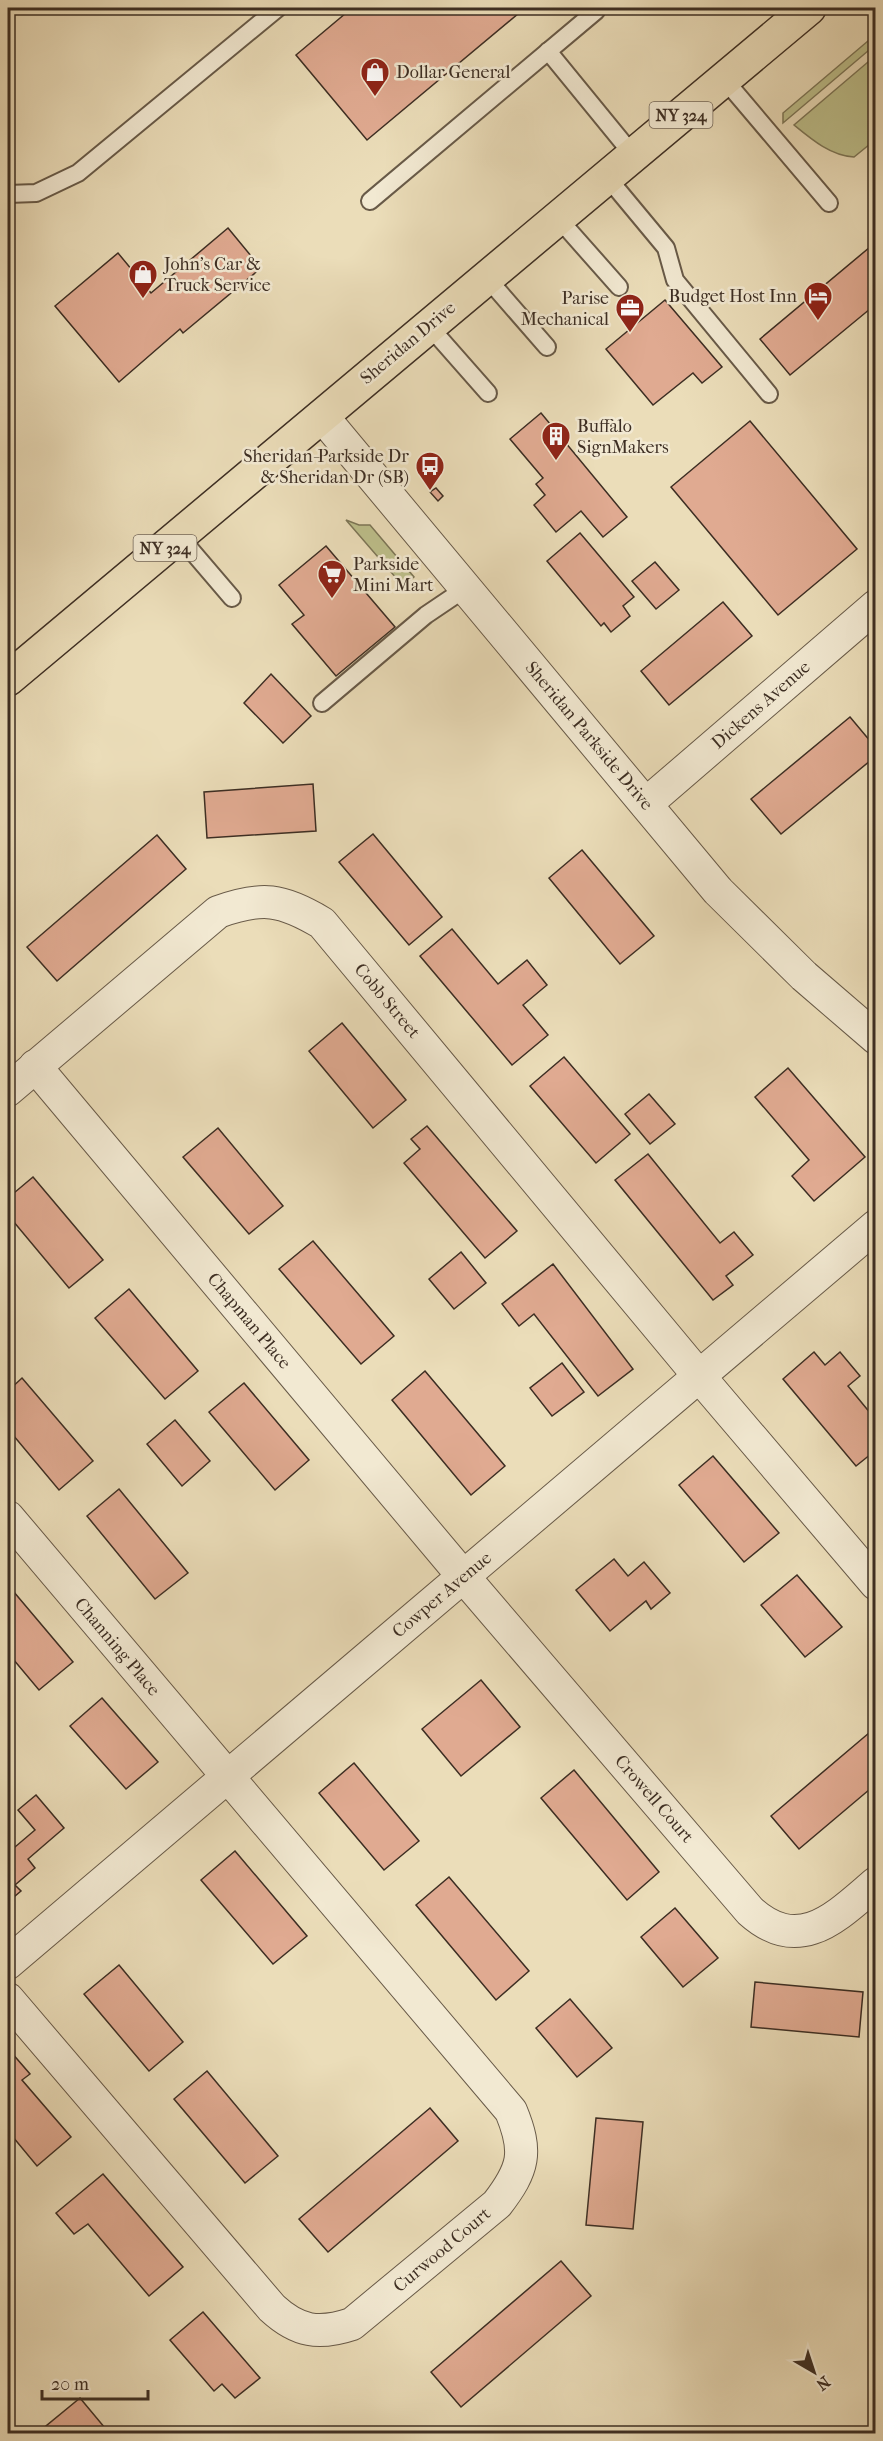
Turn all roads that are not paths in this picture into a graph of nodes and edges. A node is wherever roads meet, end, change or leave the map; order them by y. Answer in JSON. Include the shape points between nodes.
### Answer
{"nodes":[{"id":1,"x":278,"y":8,"type":"edge"},
{"id":2,"x":594,"y":8,"type":"edge"},
{"id":3,"x":809,"y":8,"type":"edge"},
{"id":4,"x":548,"y":51,"type":"junction"},
{"id":5,"x":724,"y":80,"type":"junction"},
{"id":6,"x":633,"y":155,"type":"junction"},
{"id":7,"x":607,"y":177,"type":"junction"},
{"id":8,"x":8,"y":194,"type":"edge"},
{"id":9,"x":370,"y":201,"type":"dead end"},
{"id":10,"x":829,"y":203,"type":"dead end"},
{"id":11,"x":558,"y":218,"type":"junction"},
{"id":12,"x":487,"y":278,"type":"junction"},
{"id":13,"x":618,"y":287,"type":"dead end"},
{"id":14,"x":429,"y":326,"type":"junction"},
{"id":15,"x":547,"y":347,"type":"dead end"},
{"id":16,"x":488,"y":393,"type":"dead end"},
{"id":17,"x":769,"y":394,"type":"dead end"},
{"id":18,"x":322,"y":416,"type":"junction"},
{"id":19,"x":179,"y":536,"type":"junction"},
{"id":20,"x":466,"y":588,"type":"junction"},
{"id":21,"x":232,"y":598,"type":"dead end"},
{"id":22,"x":876,"y":606,"type":"edge"},
{"id":23,"x":8,"y":679,"type":"edge"},
{"id":24,"x":322,"y":703,"type":"dead end"},
{"id":25,"x":646,"y":804,"type":"junction"},
{"id":26,"x":876,"y":1038,"type":"edge"},
{"id":27,"x":35,"y":1066,"type":"junction"},
{"id":28,"x":8,"y":1090,"type":"edge"},
{"id":29,"x":876,"y":1227,"type":"edge"},
{"id":30,"x":699,"y":1376,"type":"junction"},
{"id":31,"x":8,"y":1517,"type":"edge"},
{"id":32,"x":463,"y":1576,"type":"junction"},
{"id":33,"x":876,"y":1584,"type":"edge"},
{"id":34,"x":226,"y":1777,"type":"junction"},
{"id":35,"x":876,"y":1882,"type":"edge"},
{"id":36,"x":8,"y":1963,"type":"edge"},
{"id":37,"x":8,"y":1999,"type":"edge"}],
"edges":[{"from":1,"to":8,"type":"lane","via":[[78,173],[36,194]]},
{"from":2,"to":4,"type":"lane","via":[[596,11]]},
{"from":3,"to":5,"type":"main road","name":"Sheridan Drive","number":"NY 324"},
{"from":4,"to":6,"type":"lane"},
{"from":4,"to":9,"type":"lane"},
{"from":5,"to":6,"type":"main road","name":"Sheridan Drive","number":"NY 324"},
{"from":5,"to":10,"type":"lane"},
{"from":6,"to":7,"type":"main road","name":"Sheridan Drive","number":"NY 324"},
{"from":7,"to":11,"type":"main road","name":"Sheridan Drive","number":"NY 324"},
{"from":7,"to":17,"type":"lane","via":[[666,248],[675,280]]},
{"from":11,"to":12,"type":"main road","name":"Sheridan Drive","number":"NY 324"},
{"from":11,"to":13,"type":"lane"},
{"from":12,"to":14,"type":"main road","name":"Sheridan Drive","number":"NY 324"},
{"from":12,"to":15,"type":"lane"},
{"from":14,"to":16,"type":"lane"},
{"from":14,"to":18,"type":"main road","name":"Sheridan Drive","number":"NY 324"},
{"from":18,"to":19,"type":"main road","name":"Sheridan Drive","number":"NY 324"},
{"from":18,"to":20,"type":"street","name":"Sheridan Parkside Drive"},
{"from":19,"to":21,"type":"lane"},
{"from":19,"to":23,"type":"main road","name":"Sheridan Drive","number":"NY 324"},
{"from":20,"to":24,"type":"lane","via":[[426,615]]},
{"from":20,"to":25,"type":"street","name":"Sheridan Parkside Drive"},
{"from":22,"to":25,"type":"street","name":"Dickens Avenue"},
{"from":25,"to":26,"type":"street","name":"Sheridan Parkside Drive","via":[[718,891],[804,976]]},
{"from":27,"to":28,"type":"street","name":"Cobb Street"},
{"from":27,"to":30,"type":"street","name":"Cobb Street","via":[[218,912],[253,902],[297,908],[322,923]]},
{"from":27,"to":32,"type":"street","name":"Chapman Place"},
{"from":29,"to":30,"type":"street","name":"Cowper Avenue"},
{"from":30,"to":32,"type":"street","name":"Cowper Avenue"},
{"from":30,"to":33,"type":"street"},
{"from":31,"to":34,"type":"street","name":"Channing Place"},
{"from":32,"to":34,"type":"street","name":"Cowper Avenue"},
{"from":32,"to":35,"type":"street","name":"Crowell Court","via":[[759,1919],[783,1930],[808,1930],[831,1922]]},
{"from":34,"to":36,"type":"street","name":"Cowper Avenue"},
{"from":34,"to":37,"type":"street","name":"Curwood Court","via":[[511,2110],[520,2133],[521,2158],[514,2182],[497,2204],[352,2324],[331,2331],[306,2330],[286,2321],[272,2308]]}]}
